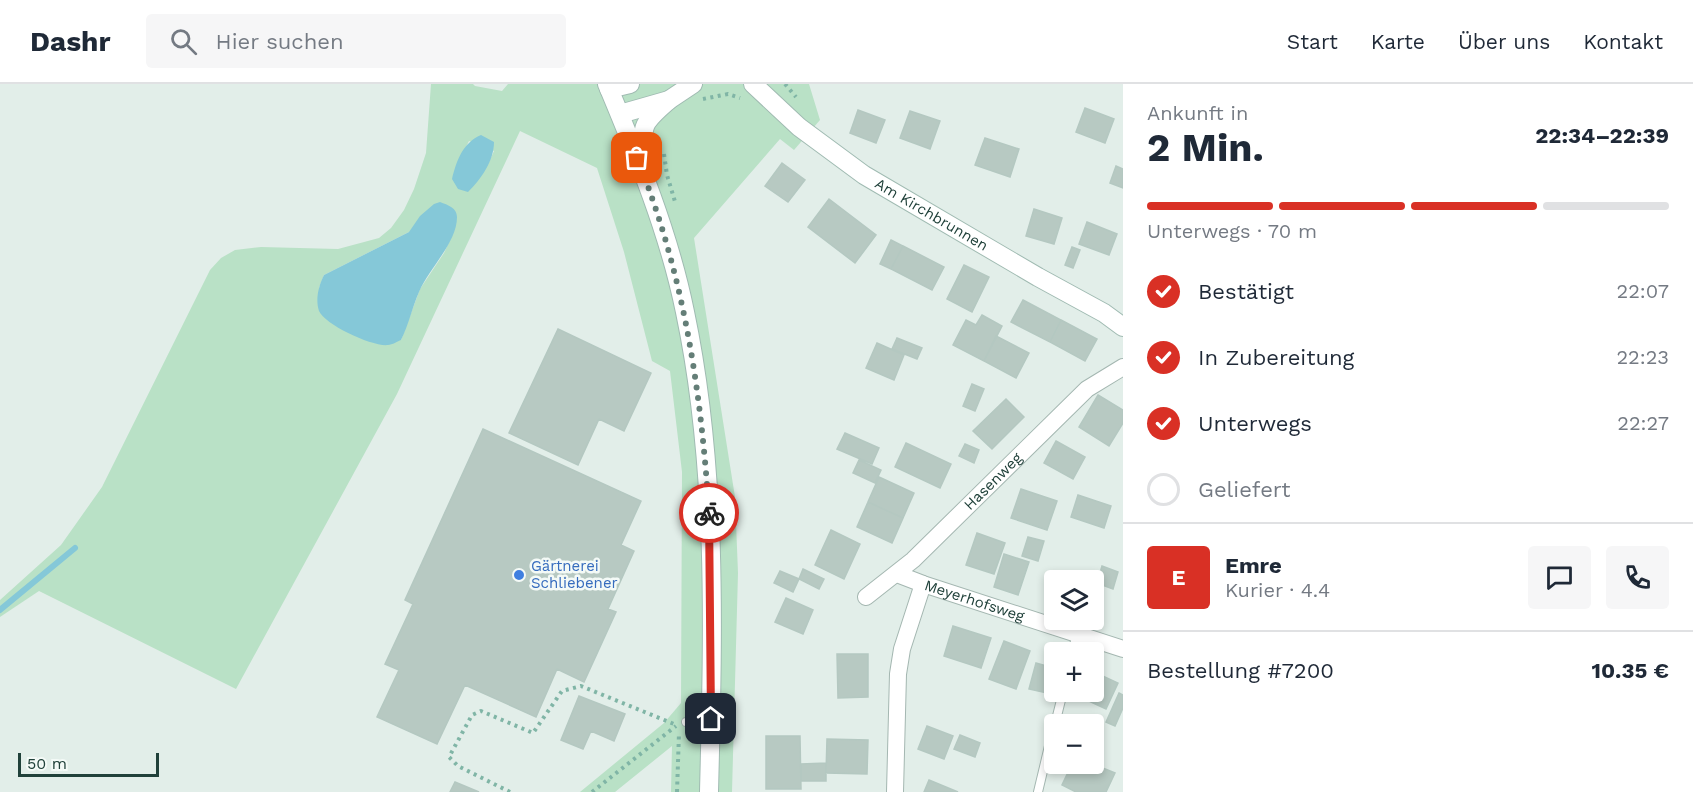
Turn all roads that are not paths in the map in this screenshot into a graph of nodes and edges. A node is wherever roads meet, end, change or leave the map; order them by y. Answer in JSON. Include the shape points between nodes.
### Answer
{"nodes":[{"id":1,"x":630,"y":84,"type":"edge"},
{"id":2,"x":608,"y":86,"type":"edge"},
{"id":3,"x":695,"y":92,"type":"edge"},
{"id":4,"x":750,"y":92,"type":"edge"},
{"id":5,"x":669,"y":100,"type":"junction"},
{"id":6,"x":620,"y":114,"type":"junction"},
{"id":7,"x":646,"y":180,"type":"junction"},
{"id":8,"x":1123,"y":327,"type":"edge"},
{"id":9,"x":1123,"y":367,"type":"edge"},
{"id":10,"x":897,"y":574,"type":"junction"},
{"id":11,"x":923,"y":584,"type":"junction"},
{"id":12,"x":866,"y":597,"type":"dead end"},
{"id":13,"x":1077,"y":634,"type":"junction"},
{"id":14,"x":1075,"y":642,"type":"edge"},
{"id":15,"x":1123,"y":649,"type":"edge"},
{"id":16,"x":711,"y":719,"type":"junction"},
{"id":17,"x":687,"y":722,"type":"dead end"},
{"id":18,"x":1044,"y":768,"type":"edge"},
{"id":19,"x":709,"y":792,"type":"edge"},
{"id":20,"x":895,"y":792,"type":"edge"},
{"id":21,"x":1038,"y":792,"type":"edge"}],
"edges":[{"from":1,"to":2,"type":"main road"},
{"from":2,"to":6,"type":"main road"},
{"from":3,"to":5,"type":"main road"},
{"from":4,"to":8,"type":"main road","name":"Am Kirchbrunnen","via":[[864,175]]},
{"from":5,"to":6,"type":"main road"},
{"from":5,"to":7,"type":"main road","via":[[646,122],[642,134]]},
{"from":6,"to":7,"type":"main road"},
{"from":7,"to":16,"type":"main road","via":[[685,311],[700,402],[709,513]]},
{"from":9,"to":10,"type":"street","name":"Hasenweg","via":[[1087,389]]},
{"from":10,"to":11,"type":"street","name":"Meyerhofsweg"},
{"from":10,"to":12,"type":"street","name":"Hasenweg"},
{"from":11,"to":13,"type":"street","name":"Meyerhofsweg"},
{"from":11,"to":20,"type":"street","via":[[898,674]]},
{"from":13,"to":14,"type":"lane"},
{"from":13,"to":15,"type":"street","name":"Meyerhofsweg"},
{"from":16,"to":17,"type":"lane"},
{"from":16,"to":19,"type":"main road"},
{"from":18,"to":21,"type":"lane"}]}
